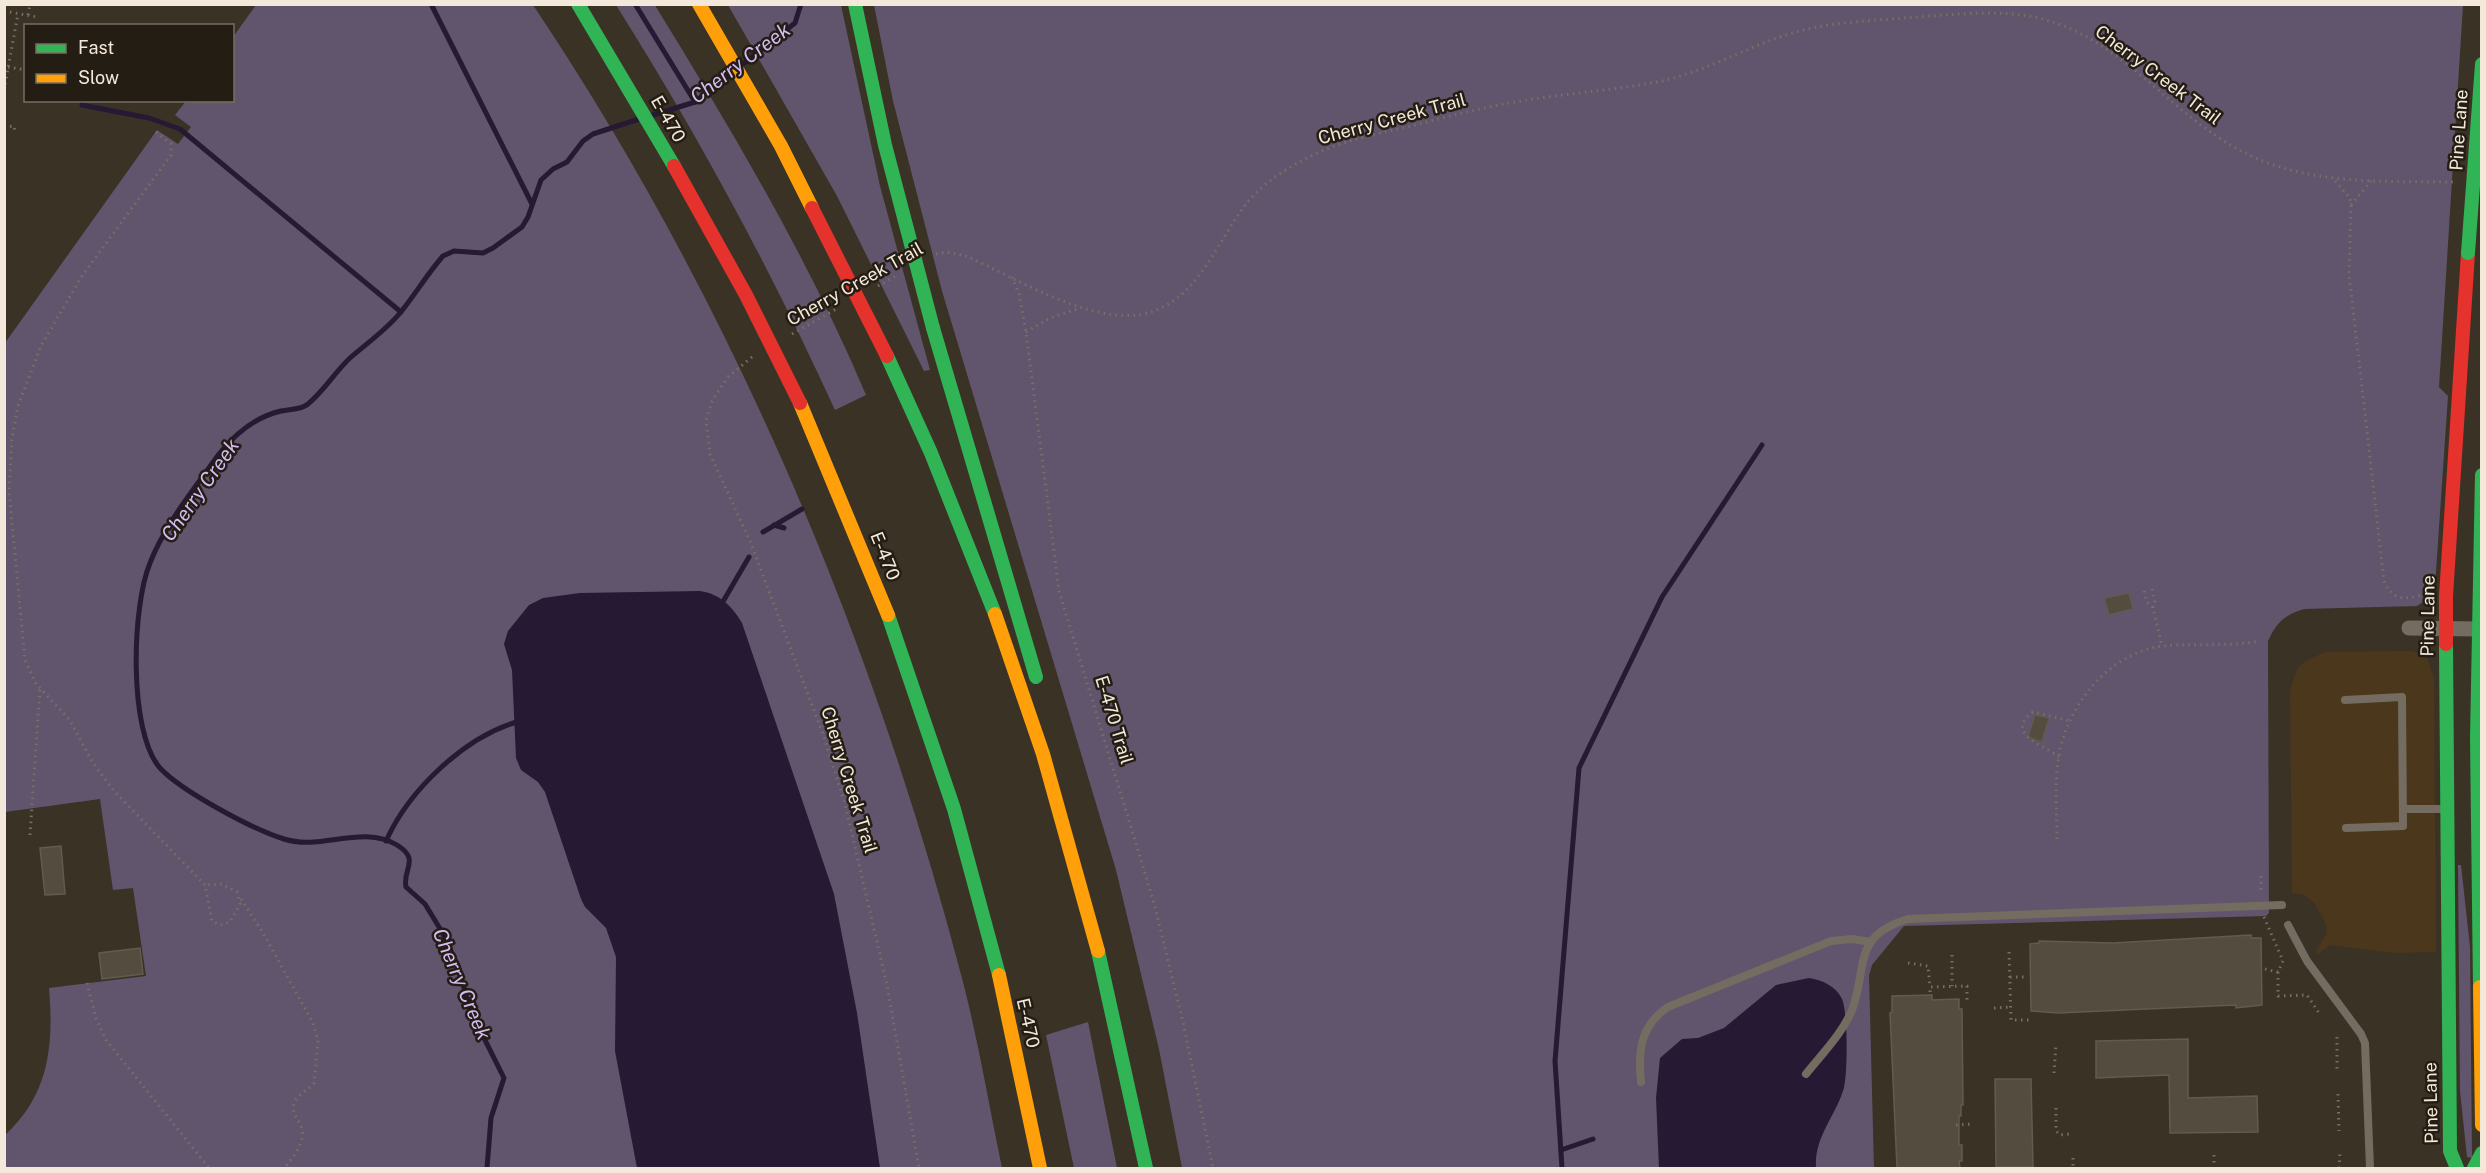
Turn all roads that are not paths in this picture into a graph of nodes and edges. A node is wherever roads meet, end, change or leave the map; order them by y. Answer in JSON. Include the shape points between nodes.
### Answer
{"nodes":[{"id":1,"x":578,"y":4,"type":"edge"},
{"id":2,"x":699,"y":4,"type":"edge"},
{"id":3,"x":855,"y":4,"type":"edge"},
{"id":4,"x":2481,"y":64,"type":"edge"},
{"id":5,"x":2481,"y":475,"type":"edge"},
{"id":6,"x":2409,"y":628,"type":"dead end"},
{"id":7,"x":2445,"y":628,"type":"junction"},
{"id":8,"x":2478,"y":629,"type":"junction"},
{"id":9,"x":1041,"y":694,"type":"dead end"},
{"id":10,"x":2345,"y":700,"type":"dead end"},
{"id":11,"x":2403,"y":809,"type":"junction"},
{"id":12,"x":2445,"y":809,"type":"junction"},
{"id":13,"x":2346,"y":828,"type":"dead end"},
{"id":14,"x":1084,"y":850,"type":"dead end"},
{"id":15,"x":1084,"y":893,"type":"junction"},
{"id":16,"x":2282,"y":905,"type":"dead end"},
{"id":17,"x":2288,"y":925,"type":"dead end"},
{"id":18,"x":1871,"y":942,"type":"junction"},
{"id":19,"x":1806,"y":1074,"type":"dead end"},
{"id":20,"x":1641,"y":1082,"type":"dead end"},
{"id":21,"x":2481,"y":1125,"type":"edge"},
{"id":22,"x":2481,"y":1153,"type":"edge"},
{"id":23,"x":1040,"y":1168,"type":"edge"},
{"id":24,"x":1146,"y":1168,"type":"edge"},
{"id":25,"x":2370,"y":1168,"type":"edge"},
{"id":26,"x":2457,"y":1168,"type":"edge"},
{"id":27,"x":2474,"y":1168,"type":"edge"}],
"edges":[{"from":1,"to":23,"type":"main road","name":"E-470","bridge":true,"via":[[710,229],[800,403],[883,600],[978,893]]},
{"from":2,"to":15,"type":"main road","bridge":true,"via":[[781,146],[887,356],[945,488],[998,621]]},
{"from":3,"to":9,"type":"main road","bridge":true,"via":[[885,145],[933,328]]},
{"from":4,"to":7,"type":"main road","name":"Pine Lane","bridge":true},
{"from":5,"to":8,"type":"main road"},
{"from":6,"to":7,"type":"street"},
{"from":7,"to":8,"type":"street"},
{"from":7,"to":12,"type":"main road","name":"Pine Lane"},
{"from":8,"to":21,"type":"main road"},
{"from":10,"to":11,"type":"lane","via":[[2402,697]]},
{"from":11,"to":12,"type":"lane"},
{"from":11,"to":13,"type":"lane","via":[[2403,826]]},
{"from":12,"to":26,"type":"main road","name":"Pine Lane","via":[[2450,1151]]},
{"from":14,"to":15,"type":"main road"},
{"from":15,"to":24,"type":"main road"},
{"from":16,"to":18,"type":"lane","via":[[1908,919],[1880,931]]},
{"from":17,"to":25,"type":"lane","via":[[2307,961],[2365,1043]]},
{"from":18,"to":19,"type":"lane","via":[[1861,961],[1857,994],[1845,1024]]},
{"from":18,"to":20,"type":"lane","via":[[1831,942],[1668,1007],[1645,1029],[1639,1060]]},
{"from":22,"to":27,"type":"main road"}]}
